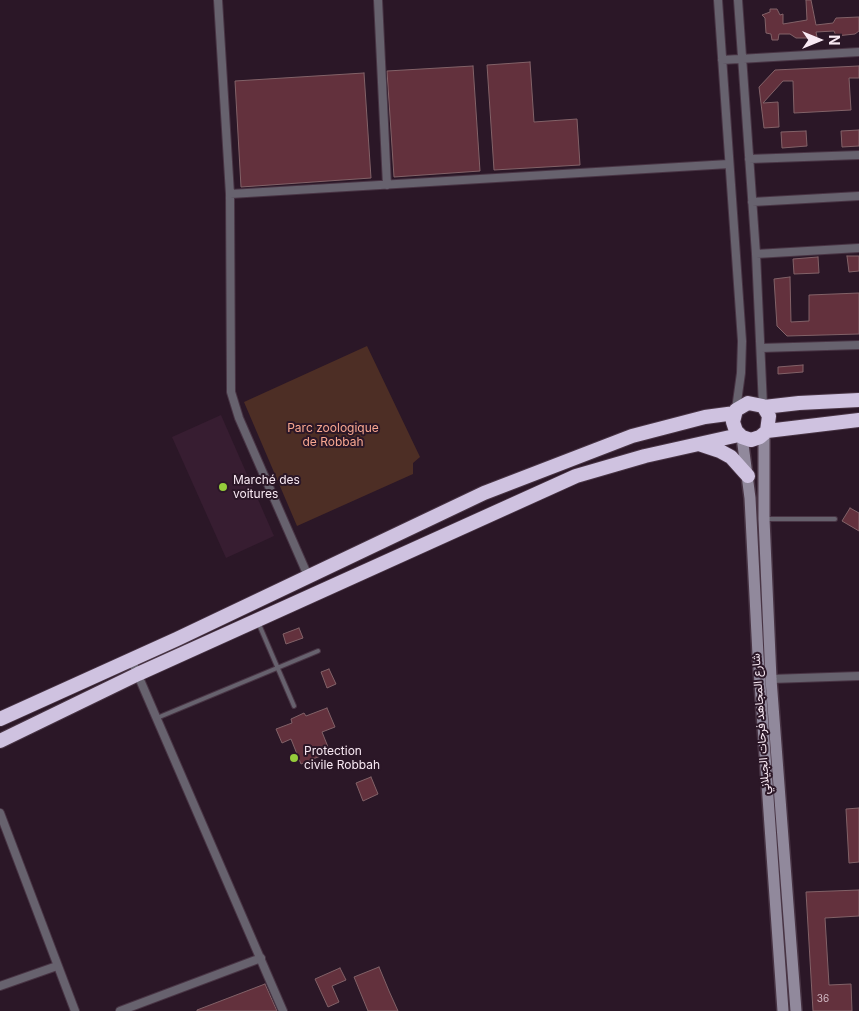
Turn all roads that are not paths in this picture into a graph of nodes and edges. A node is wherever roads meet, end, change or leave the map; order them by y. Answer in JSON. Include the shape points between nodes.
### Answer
{"nodes":[{"id":1,"x":218,"y":0,"type":"edge"},
{"id":2,"x":378,"y":0,"type":"edge"},
{"id":3,"x":718,"y":0,"type":"edge"},
{"id":4,"x":738,"y":0,"type":"edge"},
{"id":5,"x":859,"y":52,"type":"edge"},
{"id":6,"x":741,"y":58,"type":"junction"},
{"id":7,"x":722,"y":60,"type":"junction"},
{"id":8,"x":859,"y":155,"type":"edge"},
{"id":9,"x":749,"y":159,"type":"junction"},
{"id":10,"x":729,"y":164,"type":"junction"},
{"id":11,"x":387,"y":184,"type":"junction"},
{"id":12,"x":230,"y":194,"type":"junction"},
{"id":13,"x":859,"y":196,"type":"edge"},
{"id":14,"x":752,"y":202,"type":"junction"},
{"id":15,"x":859,"y":248,"type":"edge"},
{"id":16,"x":756,"y":254,"type":"junction"},
{"id":17,"x":859,"y":345,"type":"edge"},
{"id":18,"x":761,"y":348,"type":"junction"},
{"id":19,"x":859,"y":400,"type":"edge"},
{"id":20,"x":763,"y":407,"type":"junction"},
{"id":21,"x":735,"y":412,"type":"junction"},
{"id":22,"x":859,"y":420,"type":"edge"},
{"id":23,"x":766,"y":433,"type":"junction"},
{"id":24,"x":740,"y":436,"type":"junction"},
{"id":25,"x":696,"y":444,"type":"junction"},
{"id":26,"x":748,"y":476,"type":"junction"},
{"id":27,"x":764,"y":518,"type":"junction"},
{"id":28,"x":835,"y":519,"type":"dead end"},
{"id":29,"x":308,"y":576,"type":"junction"},
{"id":30,"x":257,"y":620,"type":"junction"},
{"id":31,"x":318,"y":651,"type":"dead end"},
{"id":32,"x":131,"y":659,"type":"junction"},
{"id":33,"x":278,"y":668,"type":"junction"},
{"id":34,"x":138,"y":674,"type":"junction"},
{"id":35,"x":859,"y":676,"type":"edge"},
{"id":36,"x":771,"y":679,"type":"junction"},
{"id":37,"x":294,"y":706,"type":"dead end"},
{"id":38,"x":157,"y":718,"type":"junction"},
{"id":39,"x":0,"y":719,"type":"edge"},
{"id":40,"x":0,"y":741,"type":"edge"},
{"id":41,"x":0,"y":813,"type":"edge"},
{"id":42,"x":261,"y":958,"type":"junction"},
{"id":43,"x":57,"y":966,"type":"junction"},
{"id":44,"x":0,"y":986,"type":"edge"},
{"id":45,"x":75,"y":1011,"type":"edge"},
{"id":46,"x":120,"y":1011,"type":"edge"},
{"id":47,"x":284,"y":1011,"type":"edge"},
{"id":48,"x":783,"y":1011,"type":"edge"},
{"id":49,"x":796,"y":1011,"type":"edge"}],
"edges":[{"from":1,"to":12,"type":"street"},
{"from":2,"to":11,"type":"street"},
{"from":3,"to":7,"type":"street"},
{"from":4,"to":6,"type":"street"},
{"from":5,"to":6,"type":"street"},
{"from":6,"to":7,"type":"street"},
{"from":6,"to":9,"type":"street"},
{"from":7,"to":10,"type":"street"},
{"from":8,"to":9,"type":"street"},
{"from":9,"to":14,"type":"street"},
{"from":10,"to":11,"type":"street"},
{"from":10,"to":21,"type":"street","via":[[742,341]]},
{"from":11,"to":12,"type":"street"},
{"from":12,"to":29,"type":"street","via":[[231,392],[239,418]]},
{"from":13,"to":14,"type":"street"},
{"from":14,"to":16,"type":"street"},
{"from":15,"to":16,"type":"street"},
{"from":16,"to":18,"type":"street"},
{"from":17,"to":18,"type":"street"},
{"from":18,"to":20,"type":"street"},
{"from":19,"to":20,"type":"highway"},
{"from":20,"to":21,"type":"highway","via":[[748,402]]},
{"from":20,"to":23,"type":"highway","via":[[770,421]]},
{"from":21,"to":24,"type":"highway","via":[[733,422]]},
{"from":21,"to":29,"type":"highway","via":[[705,417],[602,446],[457,505]]},
{"from":22,"to":23,"type":"highway"},
{"from":23,"to":24,"type":"highway","via":[[756,439]]},
{"from":23,"to":27,"type":"street","name":"شارع المجاهد فرحات الجيلاني"},
{"from":24,"to":25,"type":"highway"},
{"from":24,"to":26,"type":"street","name":"شارع المجاهد فرحات الجيلاني"},
{"from":25,"to":26,"type":"highway","via":[[714,448],[731,457]]},
{"from":25,"to":30,"type":"highway","via":[[576,476]]},
{"from":26,"to":48,"type":"street","name":"شارع المجاهد فرحات الجيلاني"},
{"from":27,"to":28,"type":"lane"},
{"from":27,"to":36,"type":"street","name":"شارع المجاهد فرحات الجيلاني"},
{"from":29,"to":32,"type":"highway"},
{"from":30,"to":33,"type":"lane"},
{"from":30,"to":34,"type":"highway"},
{"from":31,"to":33,"type":"lane"},
{"from":32,"to":34,"type":"street"},
{"from":32,"to":39,"type":"highway"},
{"from":33,"to":37,"type":"lane"},
{"from":33,"to":38,"type":"lane"},
{"from":34,"to":38,"type":"street"},
{"from":34,"to":40,"type":"highway"},
{"from":35,"to":36,"type":"street"},
{"from":36,"to":49,"type":"street","name":"شارع المجاهد فرحات الجيلاني"},
{"from":38,"to":42,"type":"street"},
{"from":41,"to":43,"type":"street"},
{"from":42,"to":46,"type":"street"},
{"from":42,"to":47,"type":"street"},
{"from":43,"to":44,"type":"street"},
{"from":43,"to":45,"type":"street"}]}
